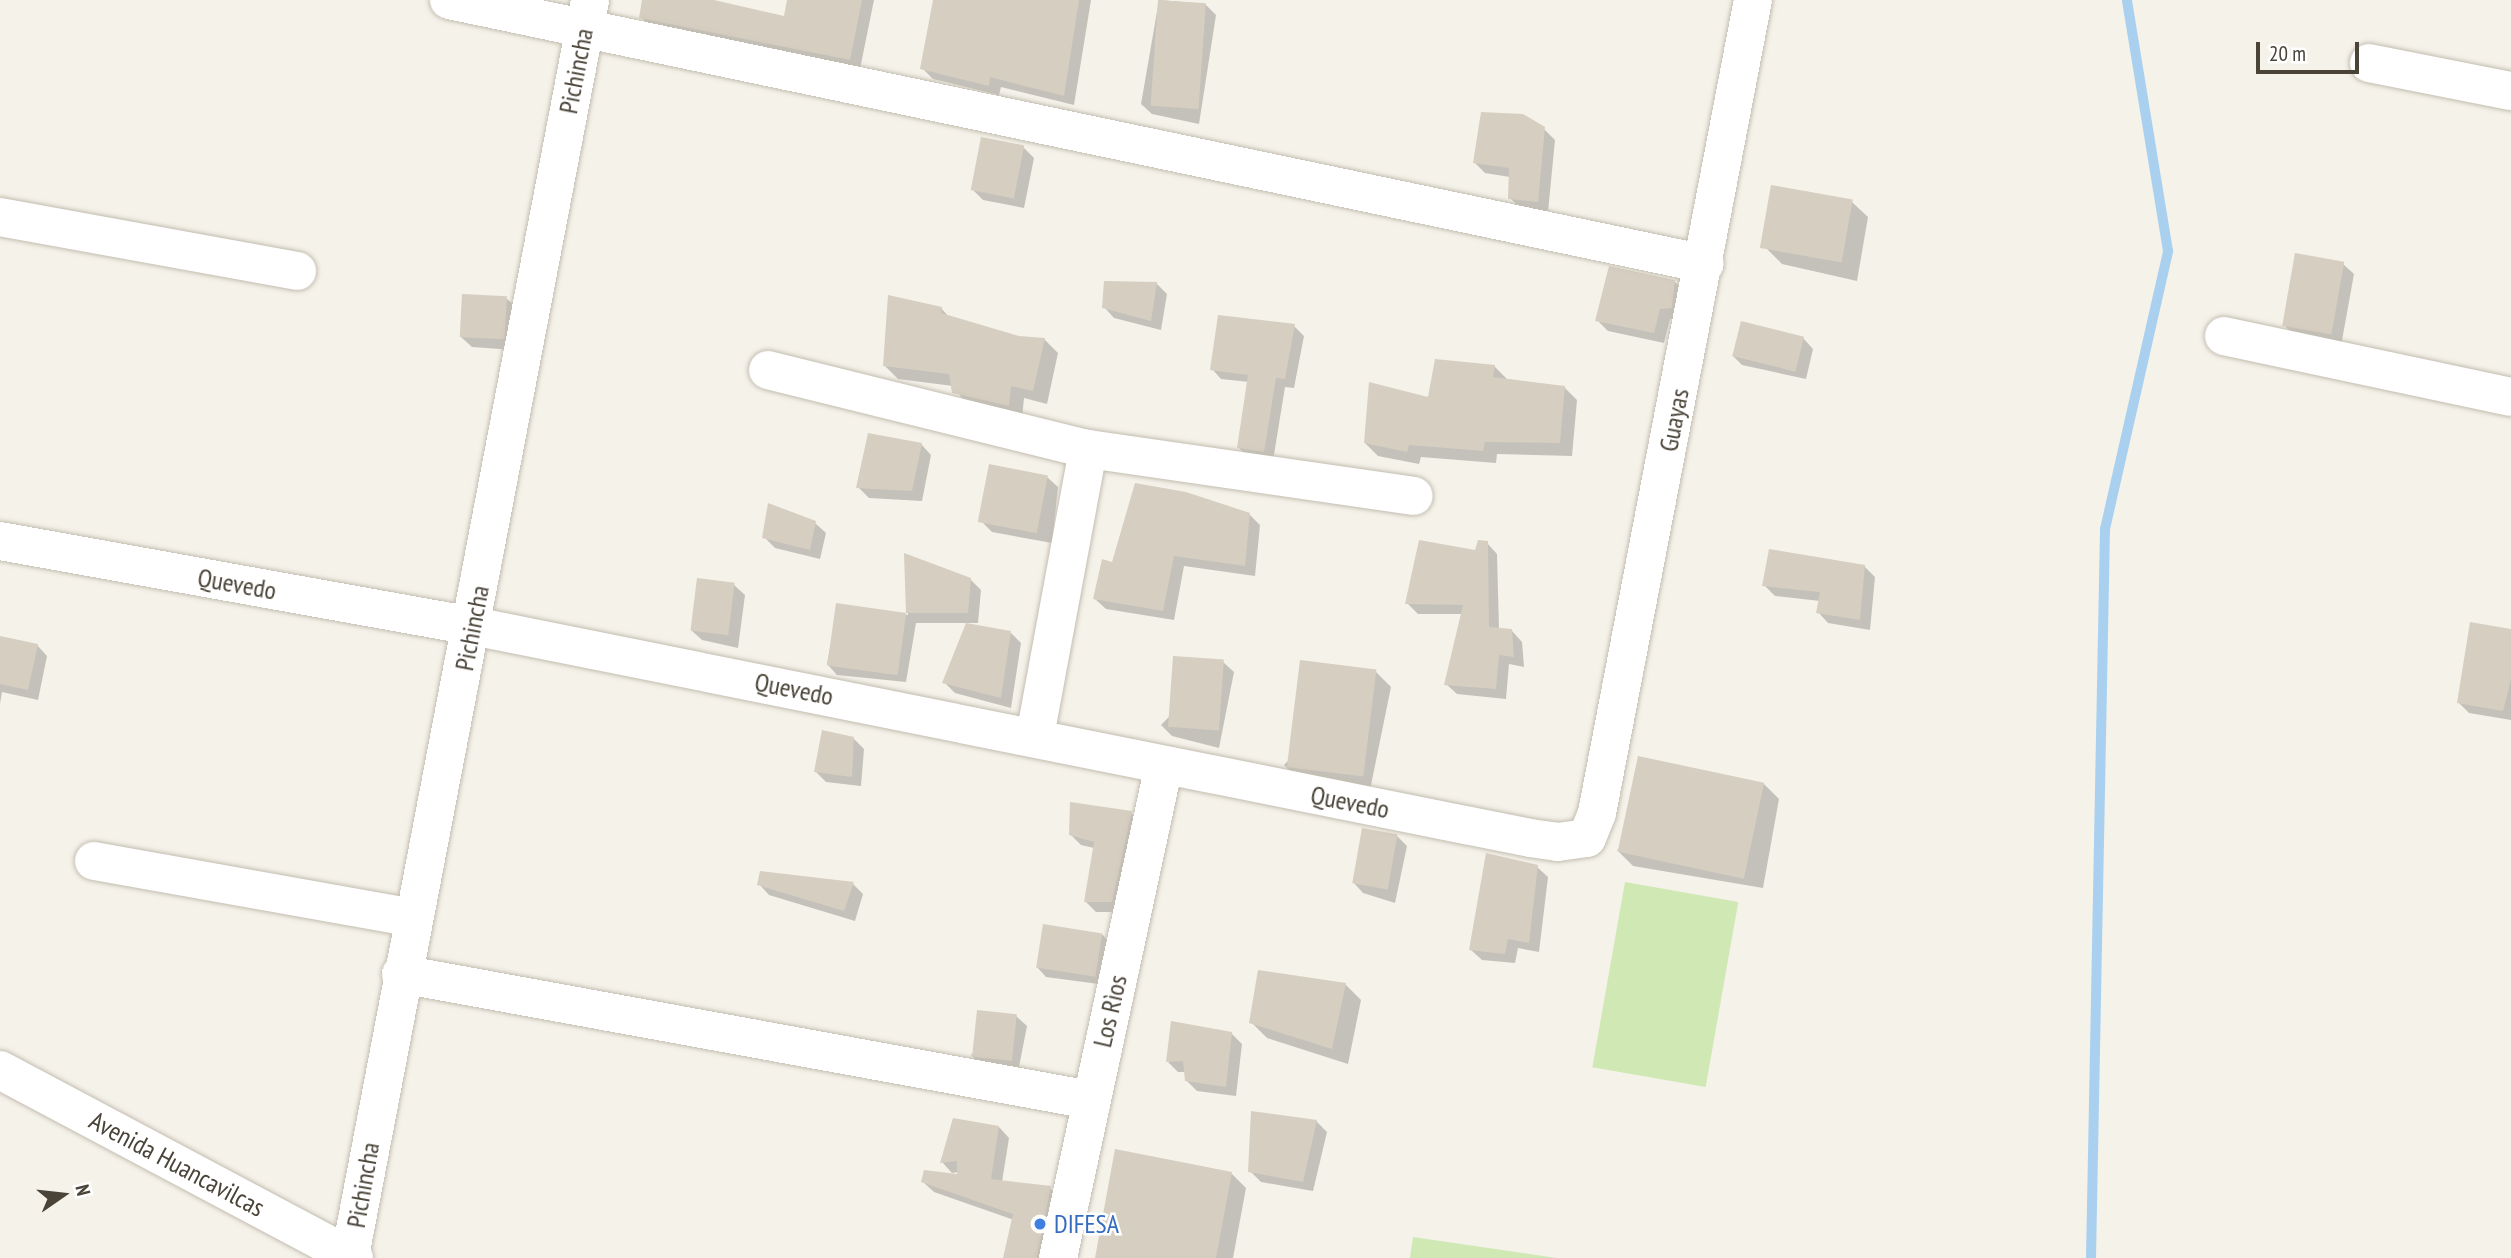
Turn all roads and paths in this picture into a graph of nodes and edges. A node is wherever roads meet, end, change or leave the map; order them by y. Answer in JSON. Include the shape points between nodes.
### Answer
{"nodes":[{"id":1,"x":449,"y":0,"type":"edge"},
{"id":2,"x":1753,"y":0,"type":"edge"},
{"id":3,"x":587,"y":14,"type":"edge"},
{"id":4,"x":2369,"y":62,"type":"dead end"},
{"id":5,"x":2511,"y":91,"type":"edge"},
{"id":6,"x":0,"y":218,"type":"edge"},
{"id":7,"x":1705,"y":264,"type":"junction"},
{"id":8,"x":297,"y":271,"type":"dead end"},
{"id":9,"x":2224,"y":336,"type":"dead end"},
{"id":10,"x":768,"y":370,"type":"dead end"},
{"id":11,"x":2511,"y":397,"type":"edge"},
{"id":12,"x":1088,"y":449,"type":"junction"},
{"id":13,"x":1414,"y":496,"type":"dead end"},
{"id":14,"x":0,"y":541,"type":"edge"},
{"id":15,"x":473,"y":626,"type":"junction"},
{"id":16,"x":1035,"y":736,"type":"junction"},
{"id":17,"x":1164,"y":765,"type":"junction"},
{"id":18,"x":1587,"y":838,"type":"joint"},
{"id":19,"x":94,"y":861,"type":"dead end"},
{"id":20,"x":413,"y":918,"type":"junction"},
{"id":21,"x":401,"y":974,"type":"junction"},
{"id":22,"x":0,"y":1070,"type":"edge"},
{"id":23,"x":1090,"y":1100,"type":"junction"},
{"id":24,"x":351,"y":1257,"type":"edge"},
{"id":25,"x":1058,"y":1258,"type":"edge"}],
"edges":[{"from":1,"to":3,"type":"street"},
{"from":2,"to":7,"type":"street","name":"Guayas"},
{"from":3,"to":7,"type":"street"},
{"from":3,"to":15,"type":"street","name":"Pichincha"},
{"from":4,"to":5,"type":"street"},
{"from":6,"to":8,"type":"street"},
{"from":7,"to":18,"type":"street","name":"Guayas","via":[[1597,813]]},
{"from":9,"to":11,"type":"street"},
{"from":10,"to":12,"type":"street"},
{"from":12,"to":13,"type":"street"},
{"from":12,"to":16,"type":"street"},
{"from":14,"to":15,"type":"street","name":"Quevedo"},
{"from":15,"to":16,"type":"street","name":"Quevedo"},
{"from":15,"to":20,"type":"street","name":"Pichincha"},
{"from":16,"to":17,"type":"street","name":"Quevedo"},
{"from":17,"to":18,"type":"street","name":"Quevedo","via":[[1531,838],[1559,842]]},
{"from":17,"to":23,"type":"street","name":"Los Rìos"},
{"from":19,"to":20,"type":"street"},
{"from":20,"to":21,"type":"street","name":"Pichincha"},
{"from":21,"to":23,"type":"street"},
{"from":21,"to":24,"type":"street","name":"Pichincha"},
{"from":22,"to":24,"type":"street","name":"Avenida Huancavilcas"},
{"from":23,"to":25,"type":"street","name":"Los Rìos"}]}
